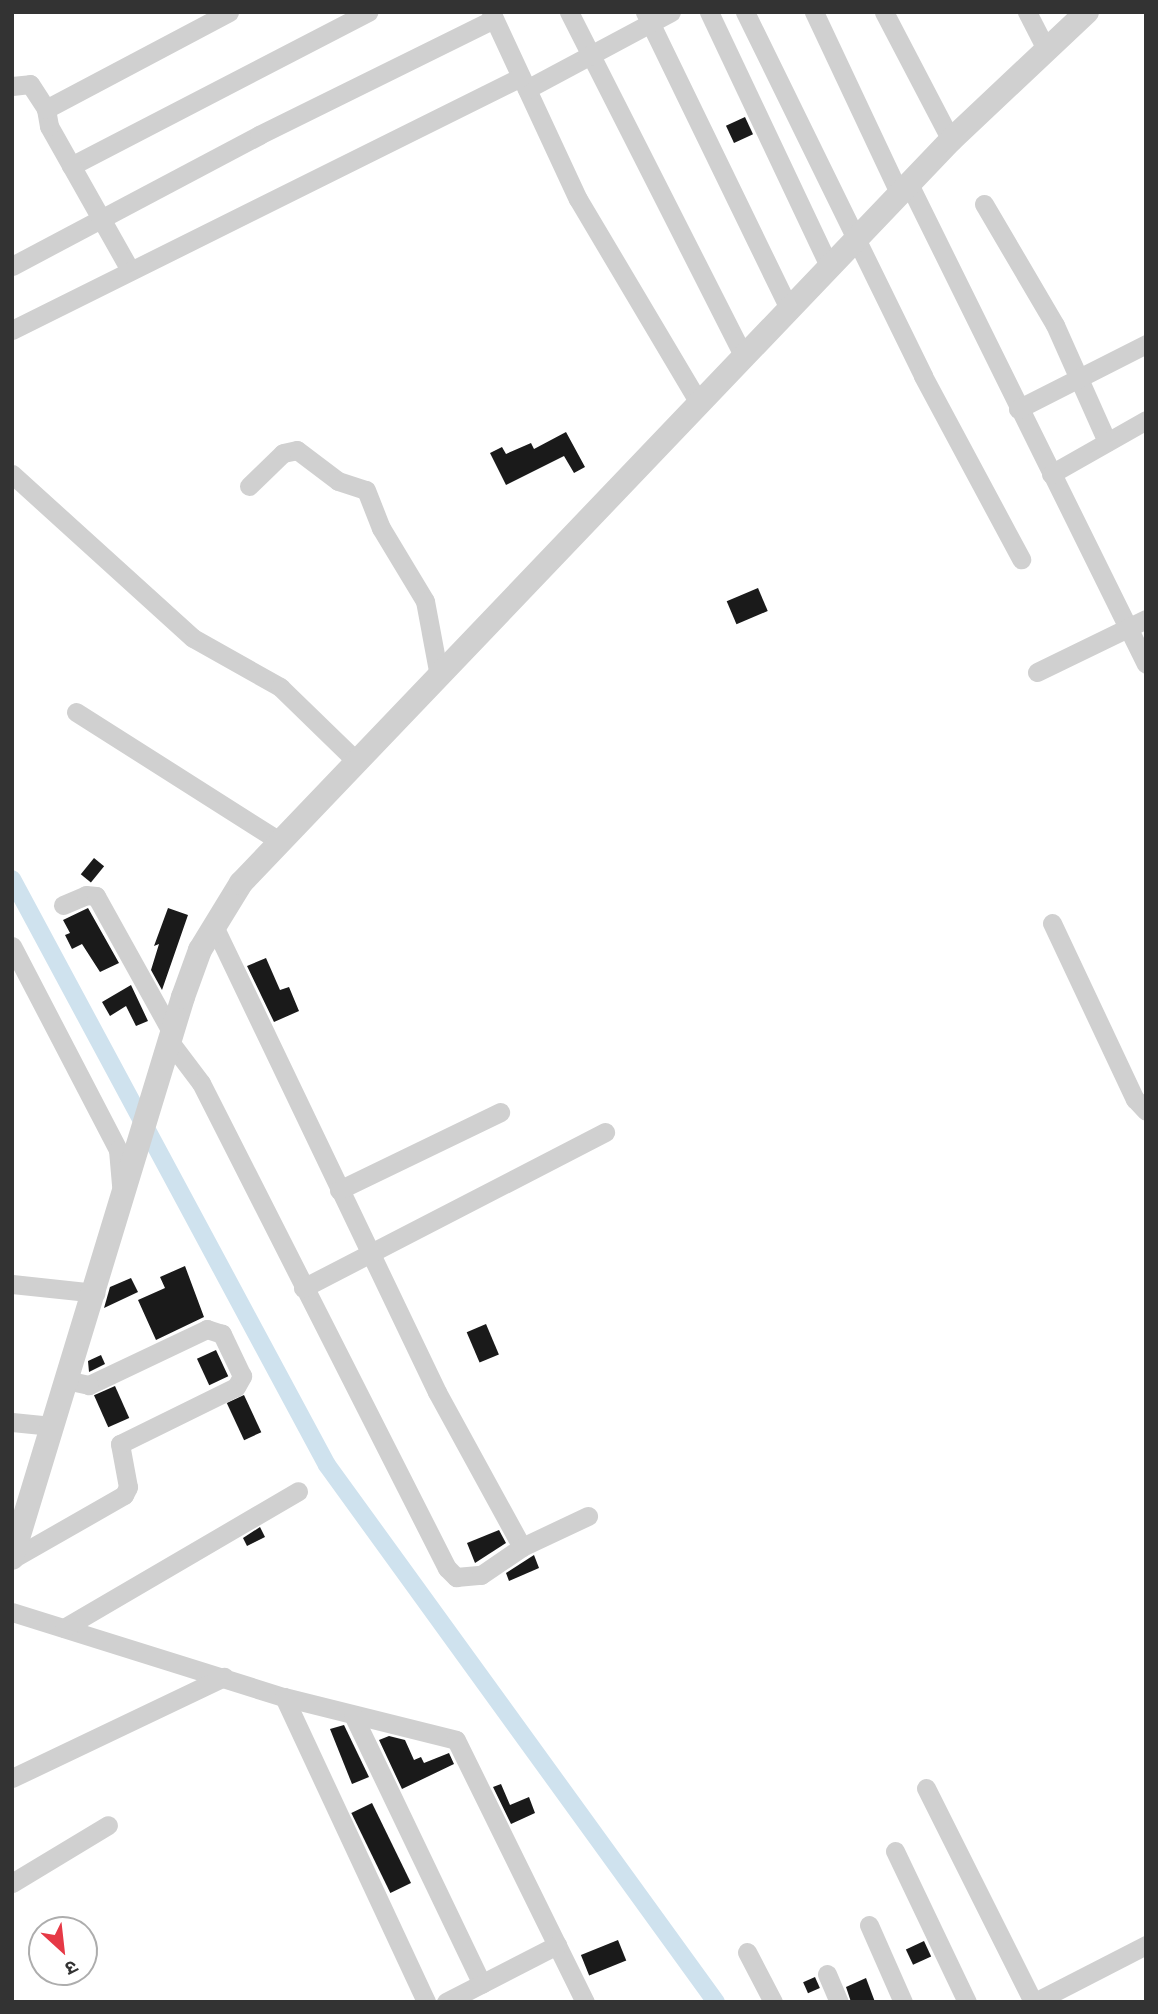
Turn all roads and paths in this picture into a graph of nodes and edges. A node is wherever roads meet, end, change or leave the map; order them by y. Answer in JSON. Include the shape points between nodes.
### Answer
{"nodes":[{"id":1,"x":229,"y":12,"type":"edge"},
{"id":2,"x":368,"y":12,"type":"edge"},
{"id":3,"x":569,"y":12,"type":"edge"},
{"id":4,"x":671,"y":12,"type":"edge"},
{"id":5,"x":709,"y":12,"type":"edge"},
{"id":6,"x":745,"y":12,"type":"edge"},
{"id":7,"x":814,"y":12,"type":"edge"},
{"id":8,"x":884,"y":12,"type":"edge"},
{"id":9,"x":1027,"y":12,"type":"edge"},
{"id":10,"x":1087,"y":12,"type":"edge"},
{"id":11,"x":493,"y":16,"type":"edge"},
{"id":12,"x":648,"y":18,"type":"edge"},
{"id":13,"x":1046,"y":49,"type":"junction"},
{"id":14,"x":591,"y":55,"type":"junction"},
{"id":15,"x":524,"y":83,"type":"junction"},
{"id":16,"x":12,"y":86,"type":"edge"},
{"id":17,"x":46,"y":109,"type":"junction"},
{"id":18,"x":951,"y":140,"type":"junction"},
{"id":19,"x":71,"y":166,"type":"junction"},
{"id":20,"x":904,"y":189,"type":"junction"},
{"id":21,"x":984,"y":204,"type":"dead end"},
{"id":22,"x":100,"y":217,"type":"junction"},
{"id":23,"x":855,"y":239,"type":"junction"},
{"id":24,"x":12,"y":266,"type":"edge"},
{"id":25,"x":829,"y":266,"type":"junction"},
{"id":26,"x":130,"y":270,"type":"junction"},
{"id":27,"x":789,"y":308,"type":"junction"},
{"id":28,"x":12,"y":330,"type":"edge"},
{"id":29,"x":1146,"y":344,"type":"edge"},
{"id":30,"x":743,"y":355,"type":"junction"},
{"id":31,"x":1078,"y":377,"type":"junction"},
{"id":32,"x":698,"y":401,"type":"junction"},
{"id":33,"x":1018,"y":409,"type":"junction"},
{"id":34,"x":1146,"y":420,"type":"edge"},
{"id":35,"x":1107,"y":442,"type":"junction"},
{"id":36,"x":12,"y":474,"type":"edge"},
{"id":37,"x":1051,"y":474,"type":"junction"},
{"id":38,"x":249,"y":486,"type":"dead end"},
{"id":39,"x":1021,"y":559,"type":"dead end"},
{"id":40,"x":1146,"y":619,"type":"edge"},
{"id":41,"x":1128,"y":628,"type":"junction"},
{"id":42,"x":1146,"y":664,"type":"edge"},
{"id":43,"x":1037,"y":672,"type":"dead end"},
{"id":44,"x":439,"y":676,"type":"junction"},
{"id":45,"x":76,"y":712,"type":"dead end"},
{"id":46,"x":356,"y":761,"type":"junction"},
{"id":47,"x":278,"y":840,"type":"junction"},
{"id":48,"x":64,"y":905,"type":"dead end"},
{"id":49,"x":1052,"y":923,"type":"dead end"},
{"id":50,"x":213,"y":924,"type":"junction"},
{"id":51,"x":12,"y":946,"type":"edge"},
{"id":52,"x":171,"y":1037,"type":"junction"},
{"id":53,"x":1146,"y":1111,"type":"edge"},
{"id":54,"x":500,"y":1112,"type":"dead end"},
{"id":55,"x":605,"y":1132,"type":"dead end"},
{"id":56,"x":339,"y":1190,"type":"junction"},
{"id":57,"x":121,"y":1201,"type":"junction"},
{"id":58,"x":368,"y":1251,"type":"junction"},
{"id":59,"x":12,"y":1284,"type":"edge"},
{"id":60,"x":303,"y":1288,"type":"junction"},
{"id":61,"x":96,"y":1293,"type":"junction"},
{"id":62,"x":69,"y":1381,"type":"junction"},
{"id":63,"x":12,"y":1422,"type":"edge"},
{"id":64,"x":52,"y":1426,"type":"junction"},
{"id":65,"x":298,"y":1491,"type":"dead end"},
{"id":66,"x":588,"y":1516,"type":"dead end"},
{"id":67,"x":522,"y":1547,"type":"junction"},
{"id":68,"x":12,"y":1558,"type":"edge"},
{"id":69,"x":12,"y":1612,"type":"edge"},
{"id":70,"x":64,"y":1628,"type":"junction"},
{"id":71,"x":225,"y":1677,"type":"junction"},
{"id":72,"x":285,"y":1697,"type":"junction"},
{"id":73,"x":353,"y":1716,"type":"junction"},
{"id":74,"x":12,"y":1778,"type":"edge"},
{"id":75,"x":926,"y":1788,"type":"dead end"},
{"id":76,"x":108,"y":1825,"type":"dead end"},
{"id":77,"x":895,"y":1852,"type":"dead end"},
{"id":78,"x":12,"y":1883,"type":"edge"},
{"id":79,"x":869,"y":1925,"type":"dead end"},
{"id":80,"x":557,"y":1945,"type":"junction"},
{"id":81,"x":1146,"y":1945,"type":"edge"},
{"id":82,"x":747,"y":1952,"type":"dead end"},
{"id":83,"x":827,"y":1975,"type":"dead end"},
{"id":84,"x":482,"y":1984,"type":"junction"},
{"id":85,"x":581,"y":2000,"type":"edge"},
{"id":86,"x":426,"y":2002,"type":"edge"},
{"id":87,"x":446,"y":2002,"type":"edge"},
{"id":88,"x":773,"y":2002,"type":"edge"},
{"id":89,"x":839,"y":2002,"type":"edge"},
{"id":90,"x":903,"y":2002,"type":"edge"},
{"id":91,"x":967,"y":2002,"type":"edge"},
{"id":92,"x":1034,"y":2002,"type":"edge"}],
"edges":[{"from":1,"to":17,"type":"street"},
{"from":2,"to":19,"type":"street"},
{"from":3,"to":14,"type":"street"},
{"from":4,"to":12,"type":"street"},
{"from":5,"to":25,"type":"street"},
{"from":6,"to":23,"type":"street"},
{"from":7,"to":20,"type":"street"},
{"from":8,"to":18,"type":"street"},
{"from":9,"to":13,"type":"street"},
{"from":10,"to":13,"type":"street"},
{"from":11,"to":15,"type":"street"},
{"from":11,"to":22,"type":"street"},
{"from":12,"to":14,"type":"street"},
{"from":12,"to":27,"type":"street"},
{"from":13,"to":18,"type":"street"},
{"from":14,"to":15,"type":"street"},
{"from":14,"to":30,"type":"street"},
{"from":15,"to":26,"type":"street"},
{"from":15,"to":32,"type":"street","via":[[578,199]]},
{"from":16,"to":17,"type":"street","via":[[30,84]]},
{"from":17,"to":19,"type":"street","via":[[49,126]]},
{"from":18,"to":20,"type":"street"},
{"from":19,"to":22,"type":"street"},
{"from":20,"to":23,"type":"street"},
{"from":20,"to":33,"type":"street"},
{"from":21,"to":31,"type":"street","via":[[1055,325]]},
{"from":22,"to":24,"type":"street"},
{"from":22,"to":26,"type":"street"},
{"from":23,"to":25,"type":"street"},
{"from":23,"to":39,"type":"street"},
{"from":25,"to":27,"type":"street"},
{"from":26,"to":28,"type":"street"},
{"from":27,"to":30,"type":"street"},
{"from":29,"to":31,"type":"street"},
{"from":30,"to":32,"type":"street"},
{"from":31,"to":33,"type":"street"},
{"from":31,"to":35,"type":"street"},
{"from":32,"to":44,"type":"street"},
{"from":33,"to":37,"type":"street"},
{"from":34,"to":35,"type":"street"},
{"from":35,"to":37,"type":"street"},
{"from":36,"to":46,"type":"street","via":[[193,638],[280,687]]},
{"from":37,"to":41,"type":"street"},
{"from":38,"to":44,"type":"street","via":[[283,453],[297,450],[338,481],[366,490],[381,528],[425,601]]},
{"from":40,"to":41,"type":"street"},
{"from":41,"to":42,"type":"street"},
{"from":41,"to":43,"type":"street"},
{"from":44,"to":46,"type":"street"},
{"from":45,"to":47,"type":"street"},
{"from":46,"to":47,"type":"street"},
{"from":47,"to":50,"type":"street"},
{"from":48,"to":52,"type":"street","via":[[86,895],[96,896]]},
{"from":49,"to":53,"type":"street","via":[[1135,1099]]},
{"from":50,"to":52,"type":"street"},
{"from":50,"to":56,"type":"street"},
{"from":51,"to":57,"type":"street","via":[[118,1150]]},
{"from":52,"to":57,"type":"street"},
{"from":52,"to":60,"type":"street","via":[[201,1083]]},
{"from":54,"to":56,"type":"street"},
{"from":55,"to":58,"type":"street"},
{"from":56,"to":58,"type":"street"},
{"from":57,"to":61,"type":"street"},
{"from":58,"to":60,"type":"street"},
{"from":58,"to":67,"type":"street","via":[[437,1392]]},
{"from":59,"to":61,"type":"street"},
{"from":60,"to":67,"type":"street","via":[[447,1568],[456,1577],[481,1575]]},
{"from":61,"to":62,"type":"street"},
{"from":62,"to":64,"type":"street"},
{"from":62,"to":68,"type":"street","via":[[89,1385],[208,1329],[222,1334],[242,1376],[236,1387],[120,1444],[128,1487],[124,1495]]},
{"from":63,"to":64,"type":"street"},
{"from":64,"to":68,"type":"street"},
{"from":65,"to":70,"type":"street"},
{"from":66,"to":67,"type":"street"},
{"from":69,"to":70,"type":"street"},
{"from":70,"to":71,"type":"street"},
{"from":71,"to":72,"type":"street"},
{"from":71,"to":74,"type":"street"},
{"from":72,"to":73,"type":"street"},
{"from":72,"to":86,"type":"street"},
{"from":73,"to":80,"type":"street","via":[[457,1741]]},
{"from":73,"to":84,"type":"street"},
{"from":75,"to":92,"type":"street"},
{"from":76,"to":78,"type":"street"},
{"from":77,"to":91,"type":"street"},
{"from":79,"to":90,"type":"street"},
{"from":80,"to":84,"type":"street"},
{"from":80,"to":85,"type":"street"},
{"from":81,"to":92,"type":"street"},
{"from":82,"to":88,"type":"street"},
{"from":83,"to":89,"type":"street"},
{"from":84,"to":87,"type":"street"}]}
